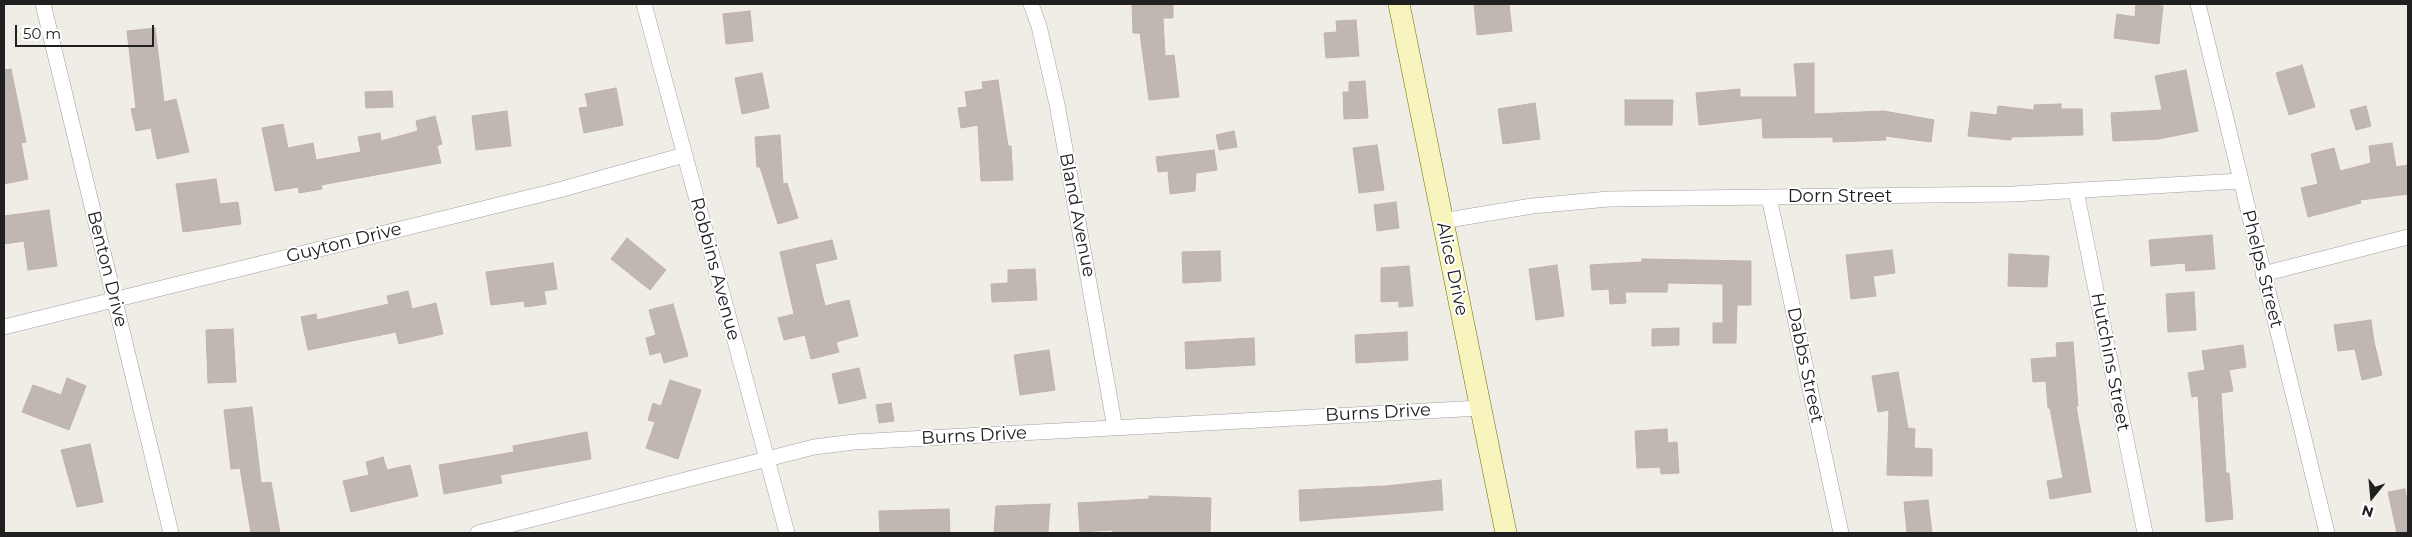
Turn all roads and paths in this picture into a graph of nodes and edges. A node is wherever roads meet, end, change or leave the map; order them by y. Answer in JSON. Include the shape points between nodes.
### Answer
{"nodes":[{"id":1,"x":43,"y":4,"type":"edge"},
{"id":2,"x":644,"y":4,"type":"edge"},
{"id":3,"x":1031,"y":4,"type":"edge"},
{"id":4,"x":1399,"y":4,"type":"edge"},
{"id":5,"x":2198,"y":4,"type":"edge"},
{"id":6,"x":684,"y":156,"type":"junction"},
{"id":7,"x":2240,"y":181,"type":"junction"},
{"id":8,"x":2076,"y":191,"type":"junction"},
{"id":9,"x":1769,"y":197,"type":"junction"},
{"id":10,"x":1442,"y":221,"type":"junction"},
{"id":11,"x":2408,"y":237,"type":"edge"},
{"id":12,"x":2263,"y":274,"type":"junction"},
{"id":13,"x":114,"y":300,"type":"junction"},
{"id":14,"x":4,"y":327,"type":"edge"},
{"id":15,"x":1481,"y":408,"type":"junction"},
{"id":16,"x":1115,"y":428,"type":"junction"},
{"id":17,"x":767,"y":459,"type":"junction"},
{"id":18,"x":171,"y":533,"type":"edge"},
{"id":19,"x":478,"y":533,"type":"edge"},
{"id":20,"x":787,"y":533,"type":"edge"},
{"id":21,"x":1506,"y":533,"type":"edge"},
{"id":22,"x":1841,"y":533,"type":"edge"},
{"id":23,"x":2145,"y":533,"type":"edge"},
{"id":24,"x":2327,"y":533,"type":"edge"}],
"edges":[{"from":1,"to":13,"type":"street","name":"Benton Drive"},
{"from":2,"to":6,"type":"street","name":"Robbins Avenue"},
{"from":3,"to":16,"type":"street","name":"Bland Avenue","via":[[1057,104]]},
{"from":4,"to":10,"type":"main road","name":"Alice Drive"},
{"from":5,"to":7,"type":"street","name":"Phelps Street"},
{"from":6,"to":13,"type":"street","name":"Guyton Drive"},
{"from":6,"to":17,"type":"street","name":"Robbins Avenue"},
{"from":7,"to":8,"type":"street","name":"Dorn Street"},
{"from":7,"to":12,"type":"street","name":"Phelps Street"},
{"from":8,"to":9,"type":"street","name":"Dorn Street","via":[[1950,196]]},
{"from":8,"to":23,"type":"street","name":"Hutchins Street"},
{"from":9,"to":10,"type":"street","name":"Dorn Street","via":[[1609,199],[1532,206]]},
{"from":9,"to":22,"type":"street","name":"Dabbs Street"},
{"from":10,"to":15,"type":"main road","name":"Alice Drive"},
{"from":11,"to":12,"type":"street"},
{"from":12,"to":24,"type":"street","name":"Phelps Street"},
{"from":13,"to":14,"type":"street","name":"Guyton Drive"},
{"from":13,"to":18,"type":"street","name":"Benton Drive"},
{"from":15,"to":16,"type":"street","name":"Burns Drive"},
{"from":15,"to":21,"type":"main road","name":"Alice Drive"},
{"from":16,"to":17,"type":"street","name":"Burns Drive","via":[[854,442],[814,447]]},
{"from":17,"to":19,"type":"street","name":"Burns Drive"},
{"from":17,"to":20,"type":"street","name":"Robbins Avenue"}]}
